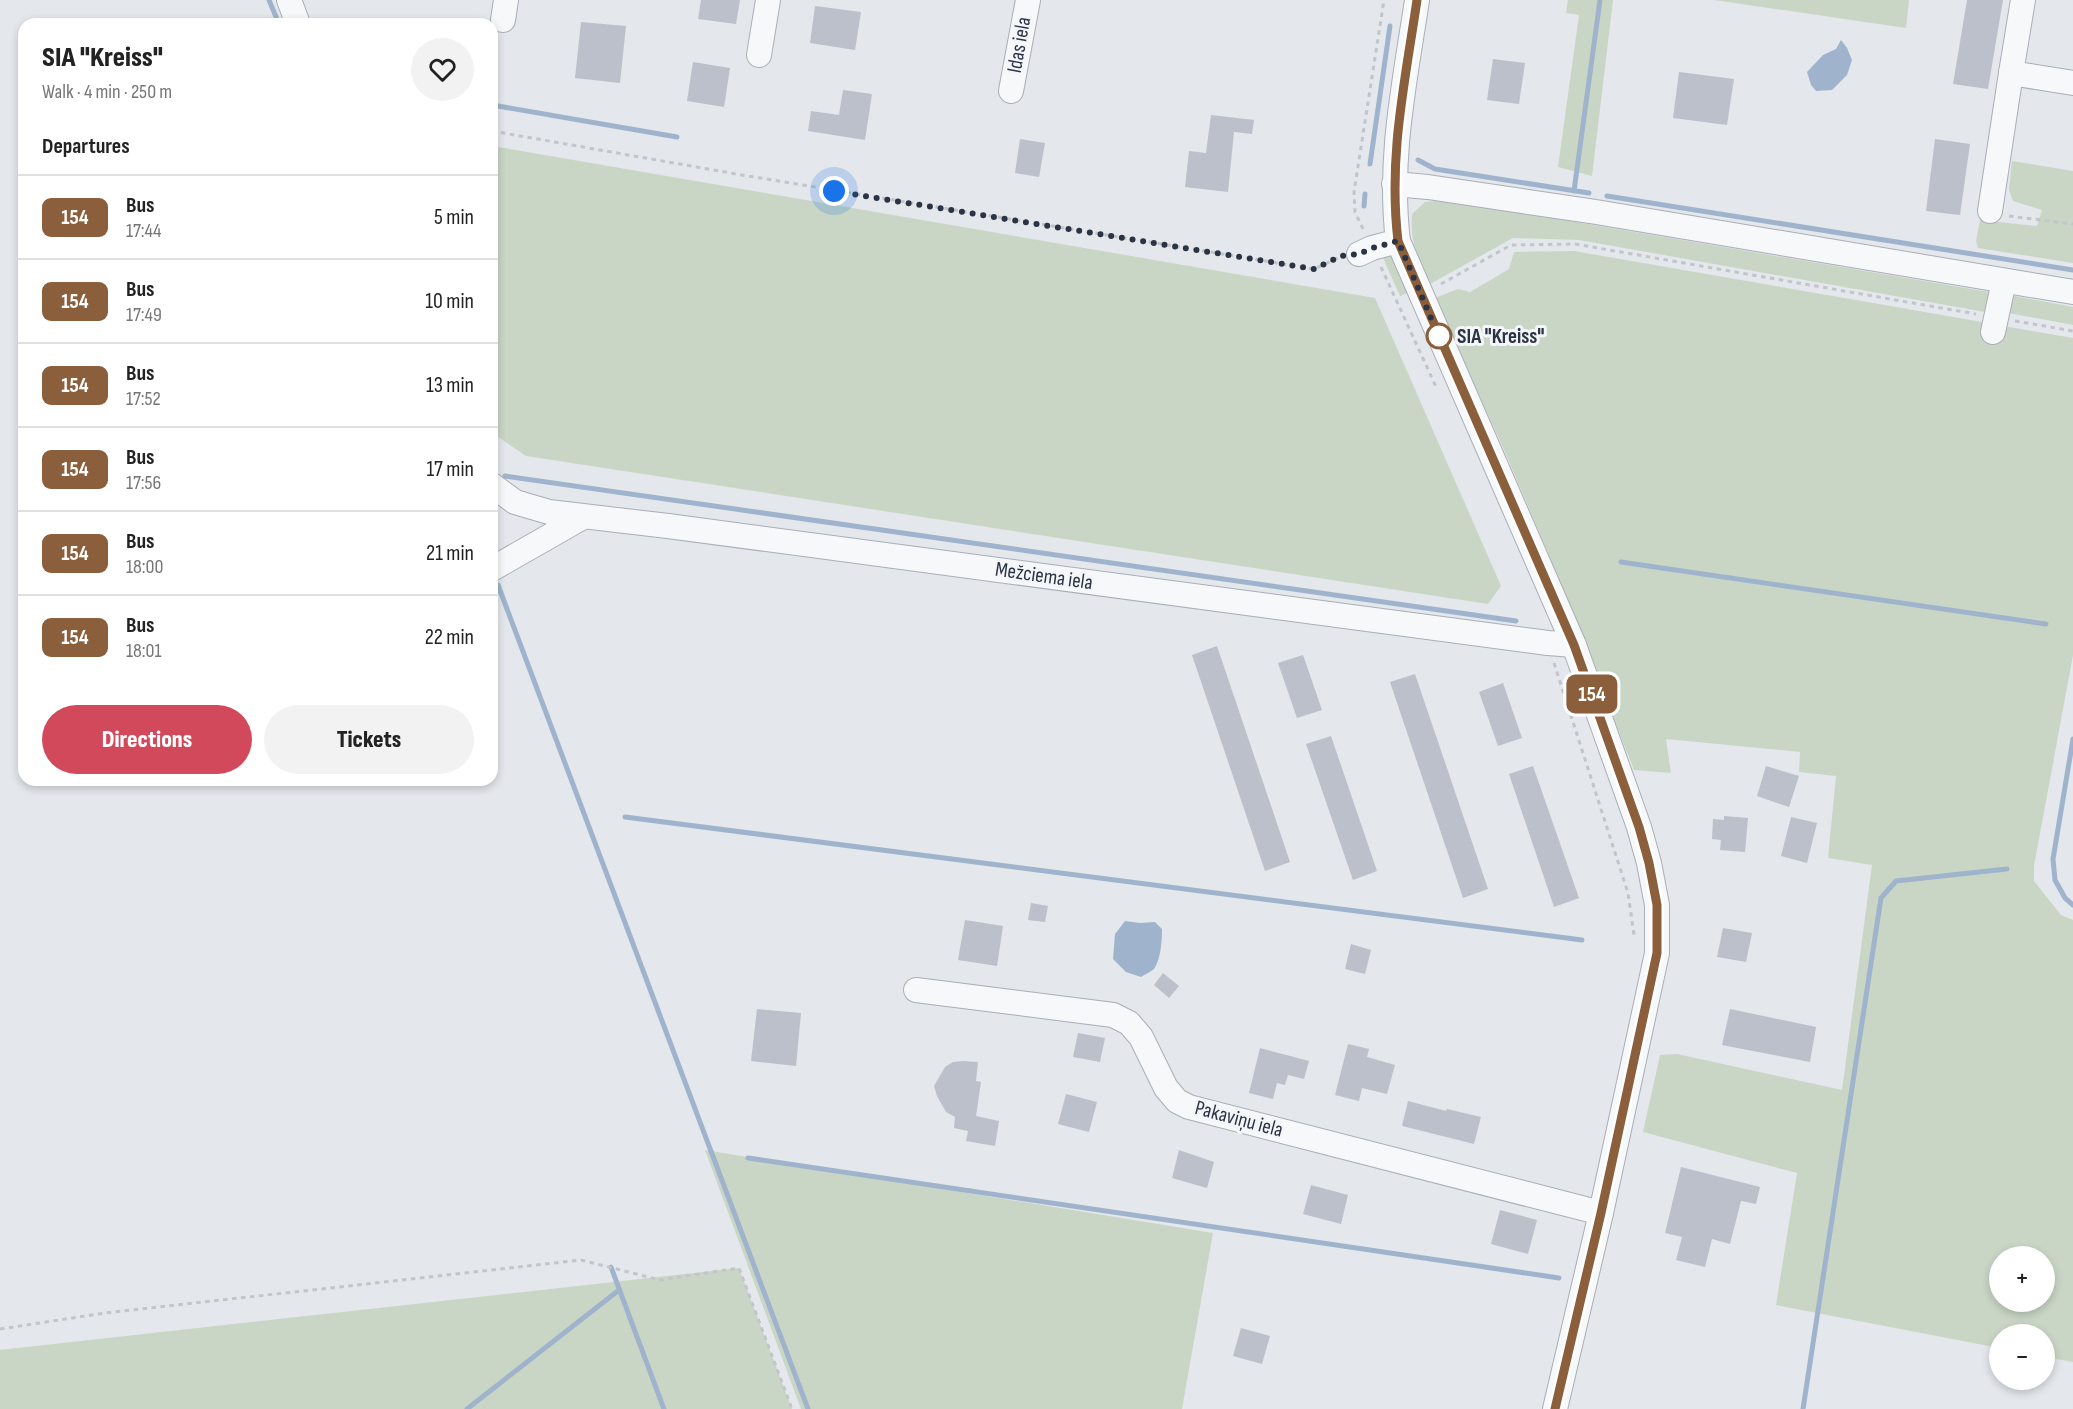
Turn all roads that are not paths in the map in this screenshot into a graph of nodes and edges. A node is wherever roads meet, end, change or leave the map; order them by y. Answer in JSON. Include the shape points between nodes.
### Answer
{"nodes":[{"id":1,"x":289,"y":0,"type":"edge"},
{"id":2,"x":768,"y":0,"type":"edge"},
{"id":3,"x":1028,"y":0,"type":"edge"},
{"id":4,"x":1417,"y":0,"type":"edge"},
{"id":5,"x":2023,"y":0,"type":"edge"},
{"id":6,"x":296,"y":18,"type":"edge"},
{"id":7,"x":759,"y":55,"type":"dead end"},
{"id":8,"x":2011,"y":73,"type":"junction"},
{"id":9,"x":2073,"y":83,"type":"edge"},
{"id":10,"x":1011,"y":91,"type":"dead end"},
{"id":11,"x":1394,"y":184,"type":"junction"},
{"id":12,"x":1990,"y":211,"type":"road end"},
{"id":13,"x":1398,"y":241,"type":"junction"},
{"id":14,"x":1366,"y":251,"type":"road end"},
{"id":15,"x":2004,"y":281,"type":"junction"},
{"id":16,"x":2073,"y":292,"type":"edge"},
{"id":17,"x":1994,"y":325,"type":"road end"},
{"id":18,"x":498,"y":488,"type":"edge"},
{"id":19,"x":583,"y":518,"type":"junction"},
{"id":20,"x":498,"y":566,"type":"edge"},
{"id":21,"x":1574,"y":645,"type":"junction"},
{"id":22,"x":916,"y":990,"type":"dead end"},
{"id":23,"x":1601,"y":1213,"type":"junction"},
{"id":24,"x":1555,"y":1409,"type":"edge"}],
"edges":[{"from":1,"to":6,"type":"street"},
{"from":2,"to":7,"type":"street"},
{"from":3,"to":10,"type":"street","name":"Idas iela"},
{"from":4,"to":11,"type":"street","via":[[1397,125]]},
{"from":5,"to":8,"type":"street"},
{"from":8,"to":9,"type":"street"},
{"from":8,"to":12,"type":"street"},
{"from":11,"to":13,"type":"street"},
{"from":11,"to":15,"type":"street","via":[[1596,212]]},
{"from":13,"to":14,"type":"street"},
{"from":13,"to":21,"type":"street"},
{"from":15,"to":16,"type":"street"},
{"from":15,"to":17,"type":"street"},
{"from":18,"to":19,"type":"street","name":"Mežciema iela","via":[[515,501]]},
{"from":19,"to":20,"type":"street"},
{"from":19,"to":21,"type":"street","name":"Mežciema iela"},
{"from":21,"to":23,"type":"street","via":[[1639,827],[1657,905],[1657,953]]},
{"from":22,"to":23,"type":"street","name":"Pakaviņu iela","via":[[1113,1015],[1129,1023],[1141,1037],[1166,1089],[1189,1107]]},
{"from":23,"to":24,"type":"street"}]}
